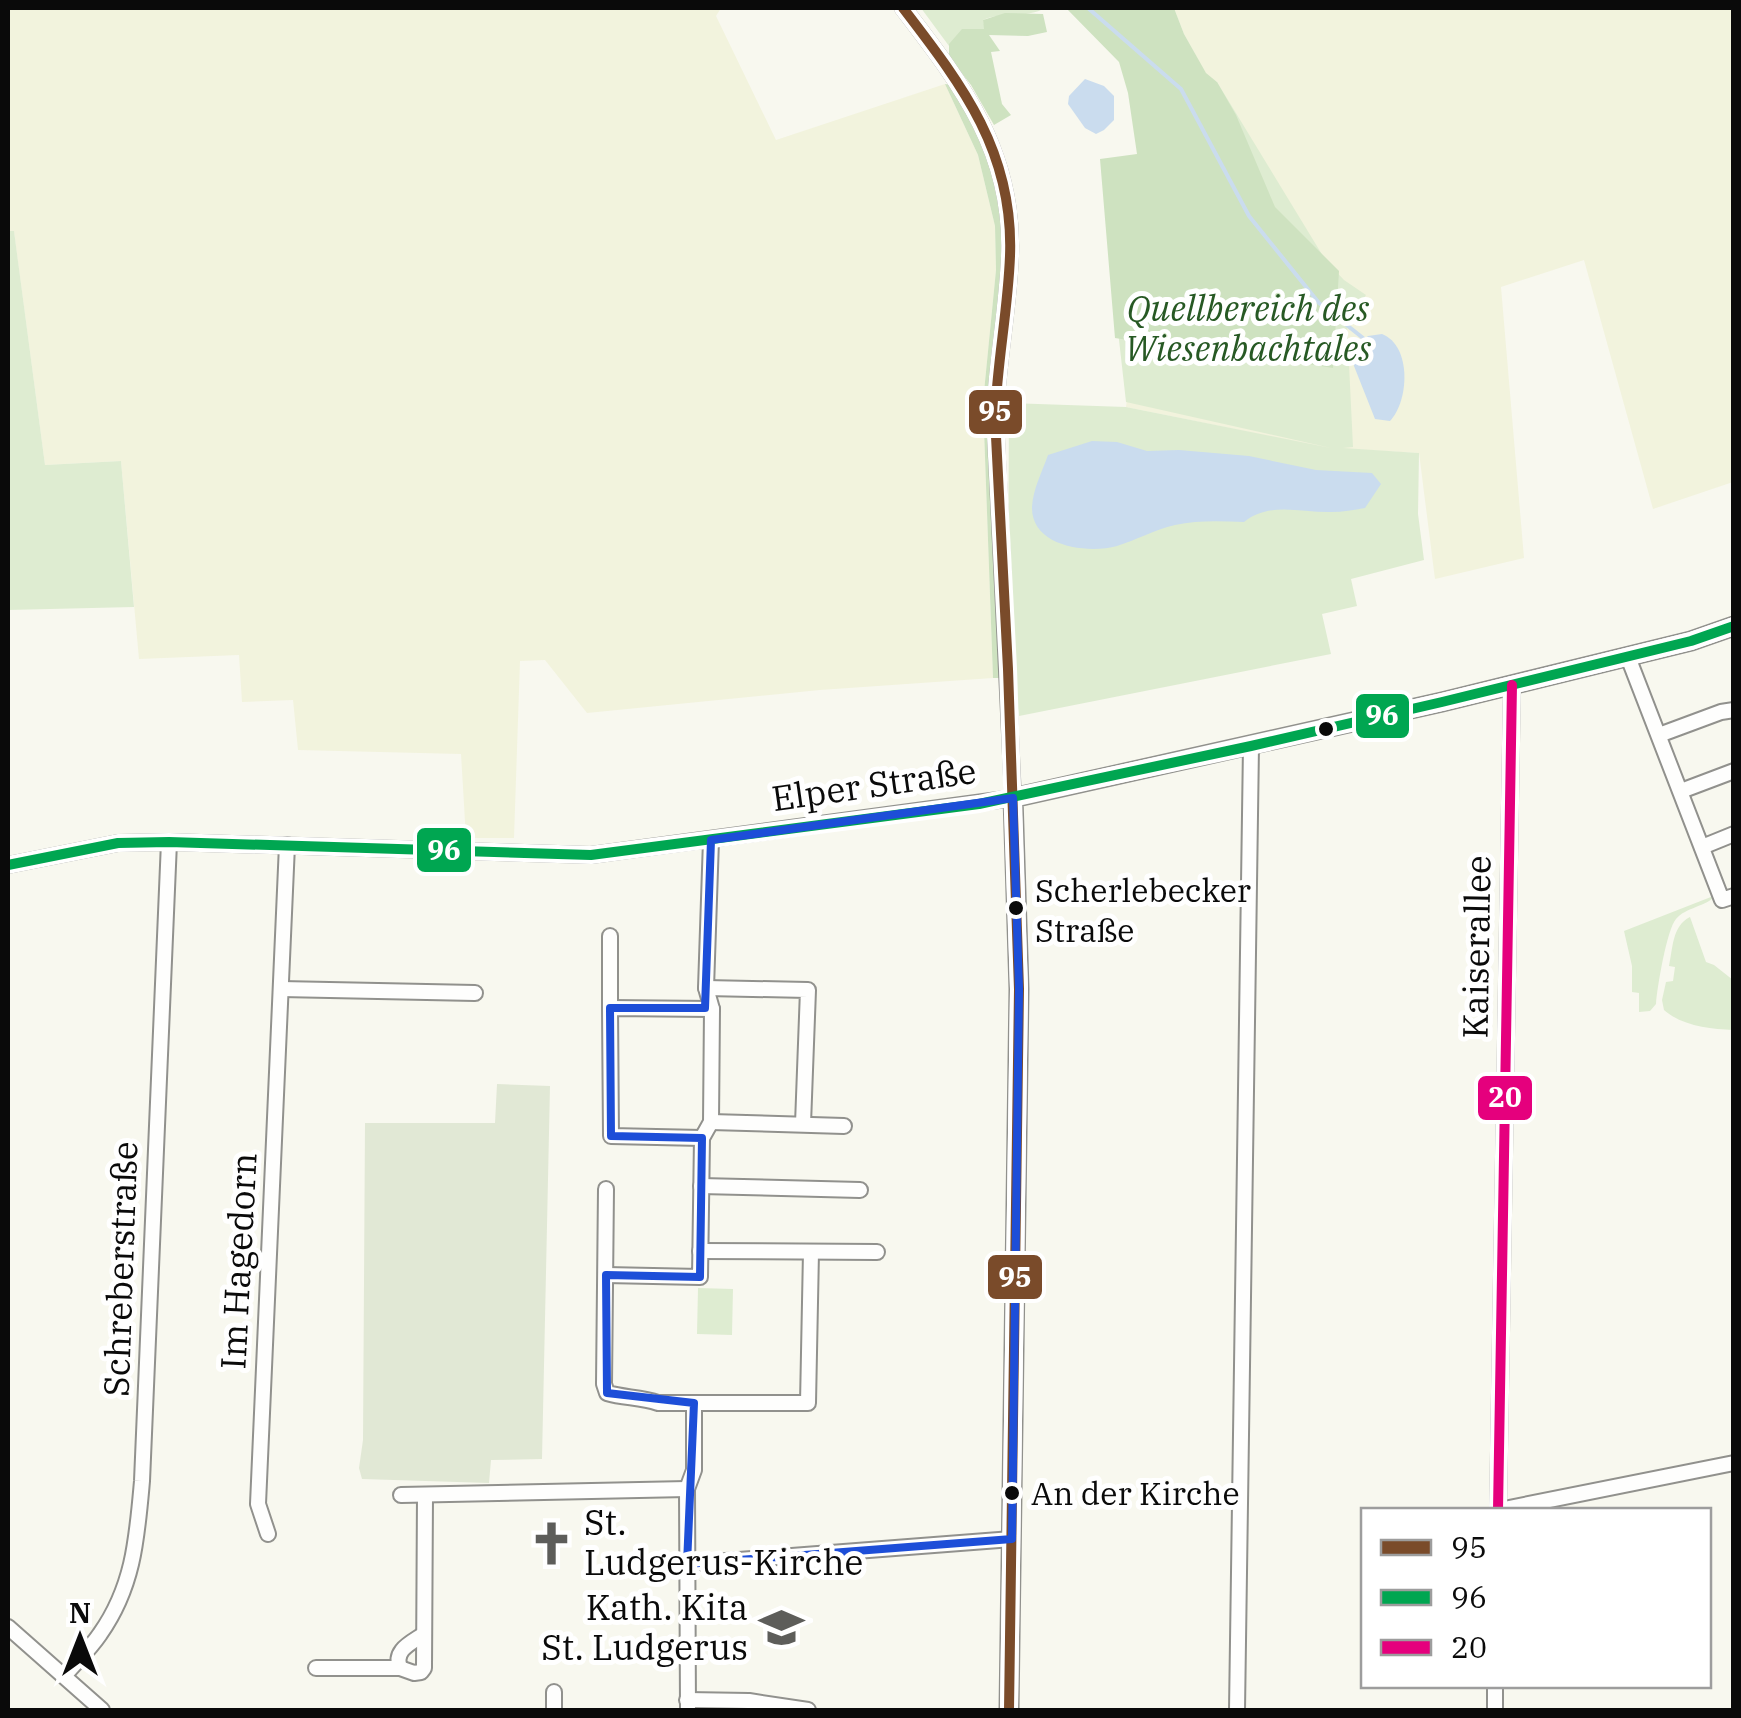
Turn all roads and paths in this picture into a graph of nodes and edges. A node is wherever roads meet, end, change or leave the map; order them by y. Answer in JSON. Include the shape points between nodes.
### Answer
{"nodes":[{"id":1,"x":903,"y":8,"type":"edge"},
{"id":2,"x":1734,"y":626,"type":"edge"},
{"id":3,"x":1628,"y":656,"type":"junction"},
{"id":4,"x":1512,"y":685,"type":"junction"},
{"id":5,"x":1734,"y":710,"type":"edge"},
{"id":6,"x":1660,"y":735,"type":"junction"},
{"id":7,"x":1251,"y":746,"type":"junction"},
{"id":8,"x":1734,"y":771,"type":"edge"},
{"id":9,"x":1681,"y":791,"type":"junction"},
{"id":10,"x":1012,"y":798,"type":"junction"},
{"id":11,"x":1734,"y":834,"type":"edge"},
{"id":12,"x":711,"y":840,"type":"junction"},
{"id":13,"x":169,"y":842,"type":"junction"},
{"id":14,"x":287,"y":845,"type":"junction"},
{"id":15,"x":1702,"y":847,"type":"junction"},
{"id":16,"x":8,"y":864,"type":"edge"},
{"id":17,"x":1734,"y":896,"type":"edge"},
{"id":18,"x":610,"y":936,"type":"dead end"},
{"id":19,"x":281,"y":988,"type":"junction"},
{"id":20,"x":706,"y":988,"type":"junction"},
{"id":21,"x":476,"y":993,"type":"dead end"},
{"id":22,"x":610,"y":1008,"type":"junction"},
{"id":23,"x":712,"y":1008,"type":"junction"},
{"id":24,"x":711,"y":1122,"type":"junction"},
{"id":25,"x":803,"y":1124,"type":"junction"},
{"id":26,"x":844,"y":1126,"type":"dead end"},
{"id":27,"x":702,"y":1138,"type":"junction"},
{"id":28,"x":701,"y":1186,"type":"junction"},
{"id":29,"x":606,"y":1189,"type":"dead end"},
{"id":30,"x":860,"y":1190,"type":"dead end"},
{"id":31,"x":700,"y":1251,"type":"junction"},
{"id":32,"x":812,"y":1252,"type":"junction"},
{"id":33,"x":877,"y":1252,"type":"dead end"},
{"id":34,"x":606,"y":1275,"type":"junction"},
{"id":35,"x":694,"y":1403,"type":"junction"},
{"id":36,"x":1734,"y":1463,"type":"edge"},
{"id":37,"x":687,"y":1490,"type":"junction"},
{"id":38,"x":401,"y":1496,"type":"dead end"},
{"id":39,"x":424,"y":1496,"type":"junction"},
{"id":40,"x":1498,"y":1508,"type":"edge"},
{"id":41,"x":1508,"y":1508,"type":"edge"},
{"id":42,"x":268,"y":1534,"type":"dead end"},
{"id":43,"x":1012,"y":1539,"type":"junction"},
{"id":44,"x":687,"y":1564,"type":"junction"},
{"id":45,"x":8,"y":1627,"type":"edge"},
{"id":46,"x":424,"y":1634,"type":"junction"},
{"id":47,"x":316,"y":1668,"type":"dead end"},
{"id":48,"x":400,"y":1668,"type":"junction"},
{"id":49,"x":64,"y":1676,"type":"junction"},
{"id":50,"x":554,"y":1692,"type":"dead end"},
{"id":51,"x":687,"y":1705,"type":"edge"},
{"id":52,"x":102,"y":1710,"type":"edge"},
{"id":53,"x":554,"y":1710,"type":"edge"},
{"id":54,"x":808,"y":1710,"type":"edge"},
{"id":55,"x":1010,"y":1710,"type":"edge"},
{"id":56,"x":1237,"y":1710,"type":"edge"}],
"edges":[{"from":1,"to":10,"type":"street","via":[[986,131],[1008,205],[1010,256],[995,417]]},
{"from":2,"to":3,"type":"street","name":"Elper Straße"},
{"from":3,"to":4,"type":"street","name":"Elper Straße"},
{"from":3,"to":6,"type":"street"},
{"from":4,"to":7,"type":"street","name":"Elper Straße"},
{"from":4,"to":40,"type":"street","name":"Kaiserallee"},
{"from":5,"to":6,"type":"street"},
{"from":6,"to":9,"type":"street"},
{"from":7,"to":10,"type":"street","name":"Elper Straße"},
{"from":7,"to":56,"type":"street"},
{"from":8,"to":9,"type":"street"},
{"from":9,"to":15,"type":"street"},
{"from":10,"to":12,"type":"street","name":"Elper Straße"},
{"from":10,"to":43,"type":"street","via":[[1019,1006]]},
{"from":11,"to":15,"type":"street"},
{"from":12,"to":14,"type":"street","name":"Elper Straße","via":[[590,855]]},
{"from":12,"to":20,"type":"street"},
{"from":13,"to":14,"type":"street","name":"Elper Straße"},
{"from":13,"to":16,"type":"street","name":"Elper Straße","via":[[118,843]]},
{"from":13,"to":49,"type":"street","name":"Schreberstraße","via":[[136,1548],[116,1608]]},
{"from":14,"to":19,"type":"street","name":"Im Hagedorn"},
{"from":15,"to":17,"type":"street","via":[[1722,900]]},
{"from":18,"to":22,"type":"street"},
{"from":19,"to":21,"type":"street"},
{"from":19,"to":42,"type":"street","name":"Im Hagedorn","via":[[258,1504]]},
{"from":20,"to":23,"type":"street"},
{"from":20,"to":25,"type":"street","via":[[808,990]]},
{"from":22,"to":23,"type":"street"},
{"from":22,"to":27,"type":"street","via":[[611,1136]]},
{"from":23,"to":24,"type":"street"},
{"from":24,"to":25,"type":"street"},
{"from":24,"to":27,"type":"street"},
{"from":25,"to":26,"type":"street"},
{"from":27,"to":28,"type":"street"},
{"from":28,"to":30,"type":"street"},
{"from":28,"to":31,"type":"street"},
{"from":29,"to":34,"type":"street"},
{"from":31,"to":32,"type":"street"},
{"from":31,"to":34,"type":"street","via":[[700,1276]]},
{"from":32,"to":33,"type":"street"},
{"from":32,"to":35,"type":"street","via":[[808,1403]]},
{"from":34,"to":35,"type":"street","via":[[608,1392]]},
{"from":35,"to":37,"type":"street","via":[[694,1470]]},
{"from":36,"to":41,"type":"street"},
{"from":37,"to":39,"type":"street"},
{"from":37,"to":44,"type":"street"},
{"from":38,"to":39,"type":"street"},
{"from":39,"to":46,"type":"street"},
{"from":43,"to":44,"type":"street"},
{"from":43,"to":55,"type":"street"},
{"from":44,"to":51,"type":"street"},
{"from":45,"to":49,"type":"street"},
{"from":46,"to":48,"type":"street","via":[[399,1654]]},
{"from":46,"to":48,"type":"street","via":[[424,1668]]},
{"from":47,"to":48,"type":"street"},
{"from":49,"to":52,"type":"street"},
{"from":50,"to":53,"type":"street"},
{"from":51,"to":54,"type":"street","via":[[749,1700]]}]}
